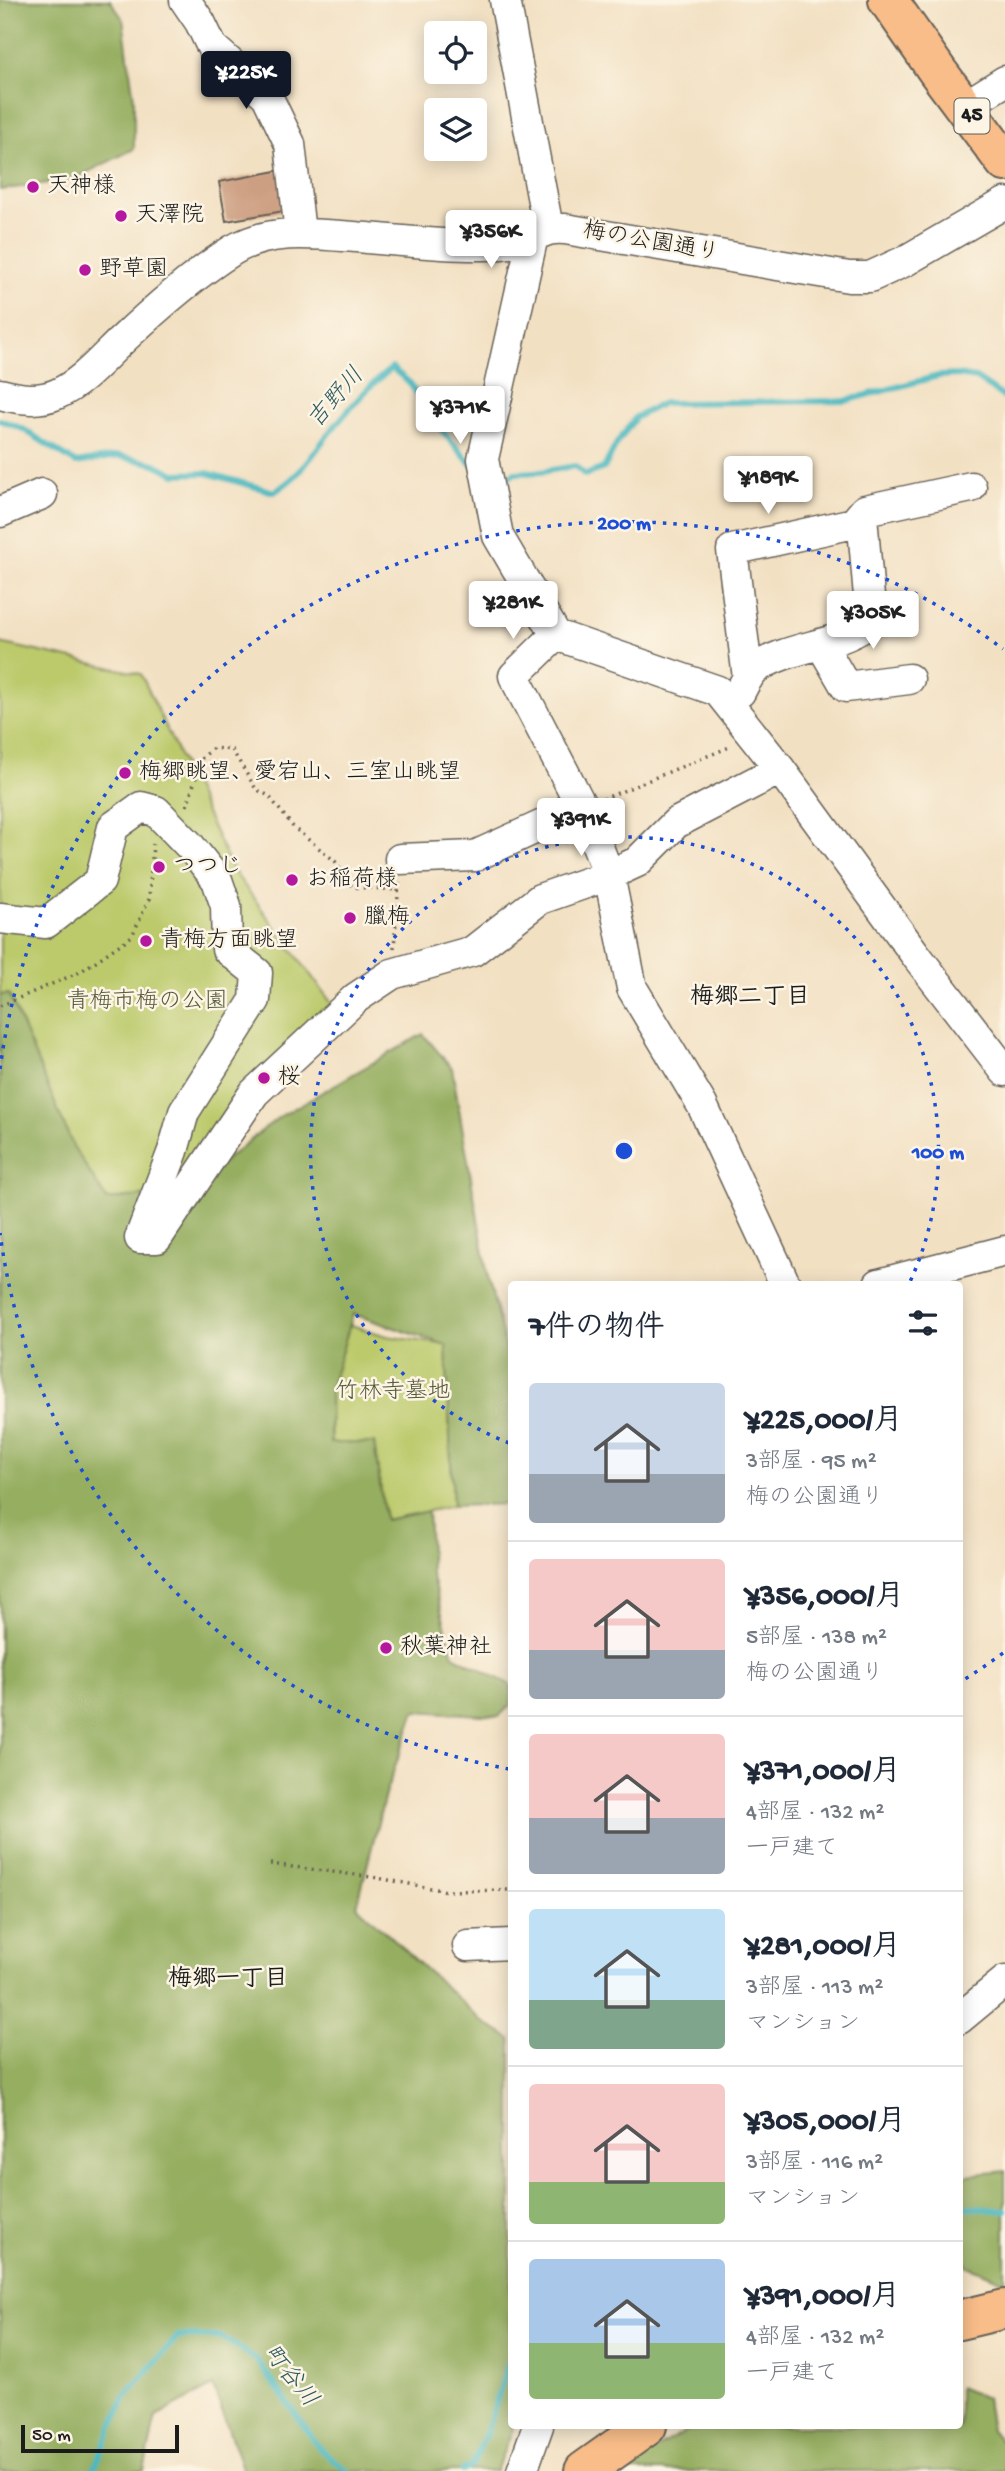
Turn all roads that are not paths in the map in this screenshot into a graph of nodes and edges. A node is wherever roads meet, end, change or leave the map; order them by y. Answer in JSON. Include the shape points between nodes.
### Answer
{"nodes":[{"id":1,"x":185,"y":0,"type":"edge"},
{"id":2,"x":505,"y":0,"type":"edge"},
{"id":3,"x":888,"y":0,"type":"edge"},
{"id":4,"x":1005,"y":81,"type":"edge"},
{"id":5,"x":965,"y":106,"type":"junction"},
{"id":6,"x":1005,"y":162,"type":"edge"},
{"id":7,"x":1005,"y":203,"type":"edge"},
{"id":8,"x":540,"y":232,"type":"junction"},
{"id":9,"x":300,"y":233,"type":"junction"},
{"id":10,"x":0,"y":394,"type":"edge"},
{"id":11,"x":971,"y":487,"type":"dead end"},
{"id":12,"x":41,"y":494,"type":"dead end"},
{"id":13,"x":0,"y":512,"type":"edge"},
{"id":14,"x":862,"y":516,"type":"junction"},
{"id":15,"x":556,"y":635,"type":"junction"},
{"id":16,"x":821,"y":643,"type":"junction"},
{"id":17,"x":748,"y":678,"type":"junction"},
{"id":18,"x":909,"y":679,"type":"dead end"},
{"id":19,"x":730,"y":707,"type":"junction"},
{"id":20,"x":780,"y":769,"type":"junction"},
{"id":21,"x":582,"y":807,"type":"junction"},
{"id":22,"x":400,"y":859,"type":"road end"},
{"id":23,"x":609,"y":875,"type":"junction"},
{"id":24,"x":0,"y":918,"type":"edge"},
{"id":25,"x":1005,"y":1072,"type":"edge"},
{"id":26,"x":1005,"y":1251,"type":"edge"},
{"id":27,"x":784,"y":1281,"type":"edge"},
{"id":28,"x":890,"y":1281,"type":"edge"},
{"id":29,"x":508,"y":1944,"type":"edge"},
{"id":30,"x":468,"y":1946,"type":"dead end"},
{"id":31,"x":1005,"y":1981,"type":"edge"},
{"id":32,"x":963,"y":2016,"type":"edge"},
{"id":33,"x":1005,"y":2309,"type":"edge"},
{"id":34,"x":963,"y":2319,"type":"edge"},
{"id":35,"x":537,"y":2429,"type":"edge"},
{"id":36,"x":643,"y":2429,"type":"edge"},
{"id":37,"x":522,"y":2471,"type":"edge"},
{"id":38,"x":584,"y":2471,"type":"edge"}],
"edges":[{"from":1,"to":9,"type":"street","via":[[212,47],[267,96],[290,144]]},
{"from":2,"to":8,"type":"street"},
{"from":3,"to":5,"type":"main road","number":"45"},
{"from":4,"to":5,"type":"street"},
{"from":5,"to":6,"type":"main road","number":"45"},
{"from":7,"to":8,"type":"street","name":"梅の公園通り","via":[[870,277],[588,232]]},
{"from":8,"to":9,"type":"street","name":"梅の公園通り","via":[[512,243],[484,245]]},
{"from":8,"to":15,"type":"street","via":[[483,459],[498,536]]},
{"from":9,"to":10,"type":"street","name":"梅の公園通り","via":[[260,238],[208,266],[73,385],[55,395],[20,400]]},
{"from":11,"to":14,"type":"street","via":[[865,510]]},
{"from":12,"to":13,"type":"street"},
{"from":14,"to":16,"type":"street","via":[[870,616],[855,633]]},
{"from":14,"to":17,"type":"street","via":[[853,523],[732,551]]},
{"from":15,"to":19,"type":"street","via":[[718,691]]},
{"from":15,"to":21,"type":"street","via":[[514,676]]},
{"from":16,"to":17,"type":"street","via":[[782,654],[753,670]]},
{"from":16,"to":18,"type":"street","via":[[846,688]]},
{"from":17,"to":19,"type":"street"},
{"from":19,"to":20,"type":"street"},
{"from":20,"to":23,"type":"street","via":[[676,824],[637,862]]},
{"from":20,"to":25,"type":"street"},
{"from":21,"to":22,"type":"street","via":[[475,856]]},
{"from":21,"to":23,"type":"street"},
{"from":23,"to":24,"type":"street","via":[[540,899],[473,951],[392,974],[356,998],[254,1093],[157,1238],[140,1238],[184,1112],[255,1000],[257,973],[227,949],[226,906],[217,880],[156,811],[141,807],[113,827],[100,881],[46,923]]},
{"from":23,"to":27,"type":"street","via":[[632,988],[702,1105]]},
{"from":26,"to":28,"type":"street"},
{"from":29,"to":30,"type":"street"},
{"from":31,"to":32,"type":"street"},
{"from":33,"to":34,"type":"main road"},
{"from":35,"to":37,"type":"street"},
{"from":36,"to":38,"type":"main road"}]}
